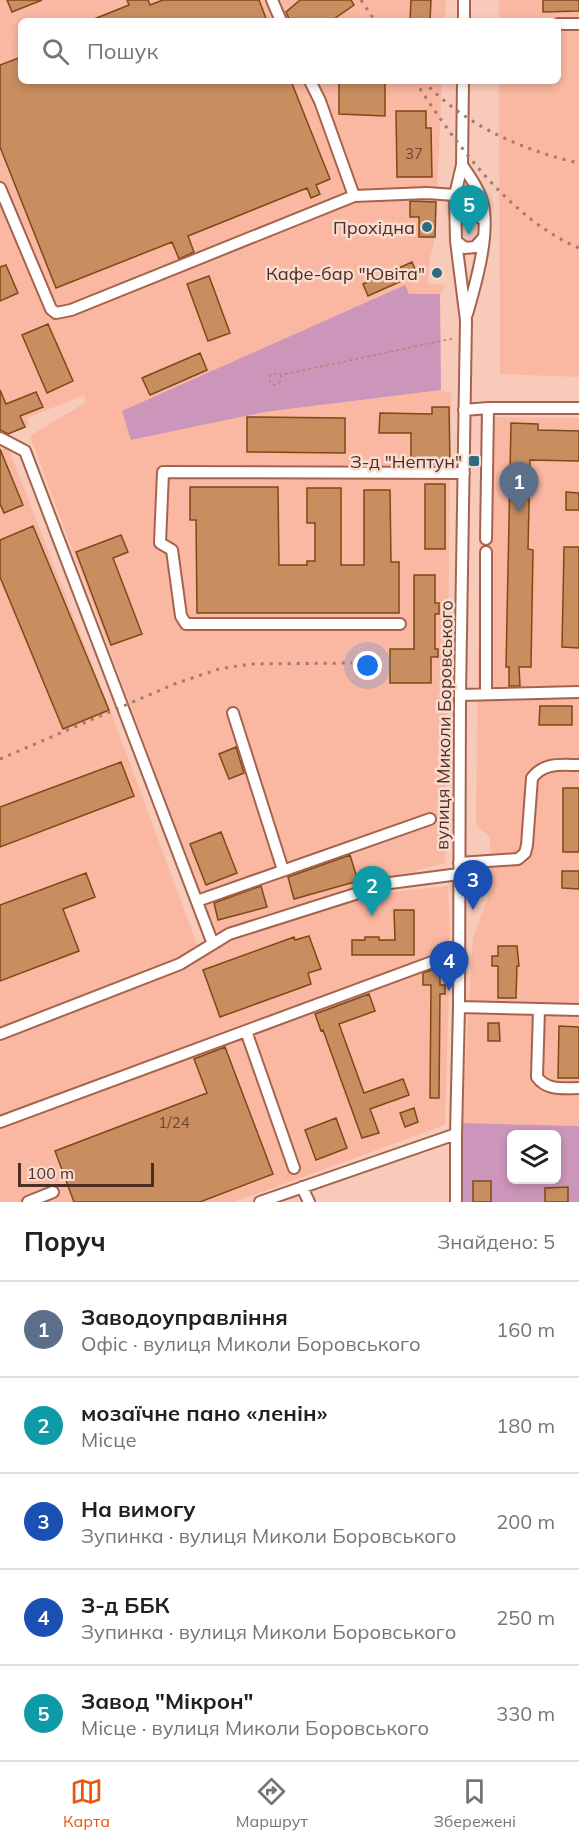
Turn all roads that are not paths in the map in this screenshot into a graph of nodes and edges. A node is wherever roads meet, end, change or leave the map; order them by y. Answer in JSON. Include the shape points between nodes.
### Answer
{"nodes":[{"id":1,"x":272,"y":0,"type":"edge"},
{"id":2,"x":465,"y":0,"type":"edge"},
{"id":3,"x":280,"y":18,"type":"edge"},
{"id":4,"x":464,"y":18,"type":"edge"},
{"id":5,"x":561,"y":24,"type":"edge"},
{"id":6,"x":579,"y":24,"type":"edge"},
{"id":7,"x":312,"y":84,"type":"edge"},
{"id":8,"x":464,"y":84,"type":"edge"},
{"id":9,"x":462,"y":165,"type":"junction"},
{"id":10,"x":0,"y":188,"type":"edge"},
{"id":11,"x":455,"y":195,"type":"junction"},
{"id":12,"x":354,"y":196,"type":"junction"},
{"id":13,"x":456,"y":221,"type":"junction"},
{"id":14,"x":484,"y":222,"type":"junction"},
{"id":15,"x":484,"y":237,"type":"junction"},
{"id":16,"x":456,"y":241,"type":"junction"},
{"id":17,"x":466,"y":320,"type":"junction"},
{"id":18,"x":488,"y":408,"type":"junction"},
{"id":19,"x":579,"y":408,"type":"edge"},
{"id":20,"x":464,"y":410,"type":"junction"},
{"id":21,"x":3,"y":442,"type":"edge"},
{"id":22,"x":464,"y":473,"type":"junction"},
{"id":23,"x":486,"y":539,"type":"dead end"},
{"id":24,"x":486,"y":552,"type":"dead end"},
{"id":25,"x":400,"y":624,"type":"dead end"},
{"id":26,"x":579,"y":692,"type":"edge"},
{"id":27,"x":486,"y":694,"type":"junction"},
{"id":28,"x":460,"y":695,"type":"junction"},
{"id":29,"x":232,"y":713,"type":"dead end"},
{"id":30,"x":579,"y":765,"type":"edge"},
{"id":31,"x":430,"y":819,"type":"dead end"},
{"id":32,"x":459,"y":868,"type":"junction"},
{"id":33,"x":283,"y":870,"type":"junction"},
{"id":34,"x":197,"y":901,"type":"junction"},
{"id":35,"x":213,"y":944,"type":"junction"},
{"id":36,"x":459,"y":952,"type":"junction"},
{"id":37,"x":459,"y":1007,"type":"junction"},
{"id":38,"x":539,"y":1009,"type":"junction"},
{"id":39,"x":579,"y":1010,"type":"edge"},
{"id":40,"x":246,"y":1031,"type":"junction"},
{"id":41,"x":0,"y":1034,"type":"edge"},
{"id":42,"x":579,"y":1088,"type":"edge"},
{"id":43,"x":0,"y":1122,"type":"edge"},
{"id":44,"x":456,"y":1134,"type":"junction"},
{"id":45,"x":294,"y":1168,"type":"dead end"},
{"id":46,"x":302,"y":1187,"type":"junction"},
{"id":47,"x":53,"y":1192,"type":"dead end"},
{"id":48,"x":266,"y":1201,"type":"edge"},
{"id":49,"x":28,"y":1202,"type":"edge"},
{"id":50,"x":309,"y":1202,"type":"edge"},
{"id":51,"x":456,"y":1202,"type":"edge"}],
"edges":[{"from":1,"to":3,"type":"street"},
{"from":2,"to":4,"type":"street"},
{"from":5,"to":6,"type":"street"},
{"from":7,"to":12,"type":"street"},
{"from":8,"to":9,"type":"street","name":"вулиця Миколи Боровського"},
{"from":9,"to":11,"type":"street","name":"вулиця Миколи Боровського"},
{"from":9,"to":14,"type":"street","name":"вулиця Миколи Боровського","via":[[481,199]]},
{"from":10,"to":12,"type":"street","via":[[56,313],[72,310]]},
{"from":11,"to":12,"type":"street"},
{"from":11,"to":13,"type":"street","name":"вулиця Миколи Боровського"},
{"from":13,"to":14,"type":"street","via":[[463,211],[474,210]]},
{"from":13,"to":16,"type":"street","name":"вулиця Миколи Боровського"},
{"from":14,"to":15,"type":"street","name":"вулиця Миколи Боровського"},
{"from":15,"to":16,"type":"street","via":[[475,247],[465,248]]},
{"from":15,"to":17,"type":"street","name":"вулиця Миколи Боровського"},
{"from":16,"to":17,"type":"street","name":"вулиця Миколи Боровського"},
{"from":17,"to":20,"type":"street","name":"вулиця Миколи Боровського"},
{"from":18,"to":19,"type":"street"},
{"from":18,"to":20,"type":"street"},
{"from":18,"to":23,"type":"street"},
{"from":20,"to":22,"type":"street","name":"вулиця Миколи Боровського"},
{"from":21,"to":34,"type":"street","via":[[24,451]]},
{"from":22,"to":25,"type":"street","via":[[163,472],[160,543],[172,550],[181,616],[186,624]]},
{"from":22,"to":28,"type":"street","name":"вулиця Миколи Боровського"},
{"from":24,"to":27,"type":"street"},
{"from":26,"to":27,"type":"street"},
{"from":27,"to":28,"type":"street"},
{"from":28,"to":32,"type":"street","name":"вулиця Миколи Боровського"},
{"from":29,"to":33,"type":"street"},
{"from":30,"to":32,"type":"street","via":[[546,766],[532,777],[525,853],[518,859]]},
{"from":31,"to":33,"type":"street"},
{"from":32,"to":35,"type":"street","via":[[390,883],[229,934]]},
{"from":32,"to":36,"type":"street","name":"вулиця Миколи Боровського"},
{"from":33,"to":34,"type":"street"},
{"from":34,"to":35,"type":"street"},
{"from":35,"to":41,"type":"street","via":[[180,964]]},
{"from":36,"to":37,"type":"street","name":"вулиця Миколи Боровського"},
{"from":36,"to":40,"type":"street"},
{"from":37,"to":38,"type":"street"},
{"from":37,"to":44,"type":"street","name":"вулиця Миколи Боровського"},
{"from":38,"to":39,"type":"street"},
{"from":38,"to":42,"type":"street","via":[[537,1077],[551,1088]]},
{"from":40,"to":43,"type":"street"},
{"from":40,"to":45,"type":"street"},
{"from":44,"to":46,"type":"street"},
{"from":44,"to":51,"type":"street","name":"вулиця Миколи Боровського"},
{"from":46,"to":48,"type":"street"},
{"from":46,"to":50,"type":"street"},
{"from":47,"to":49,"type":"street"}]}
